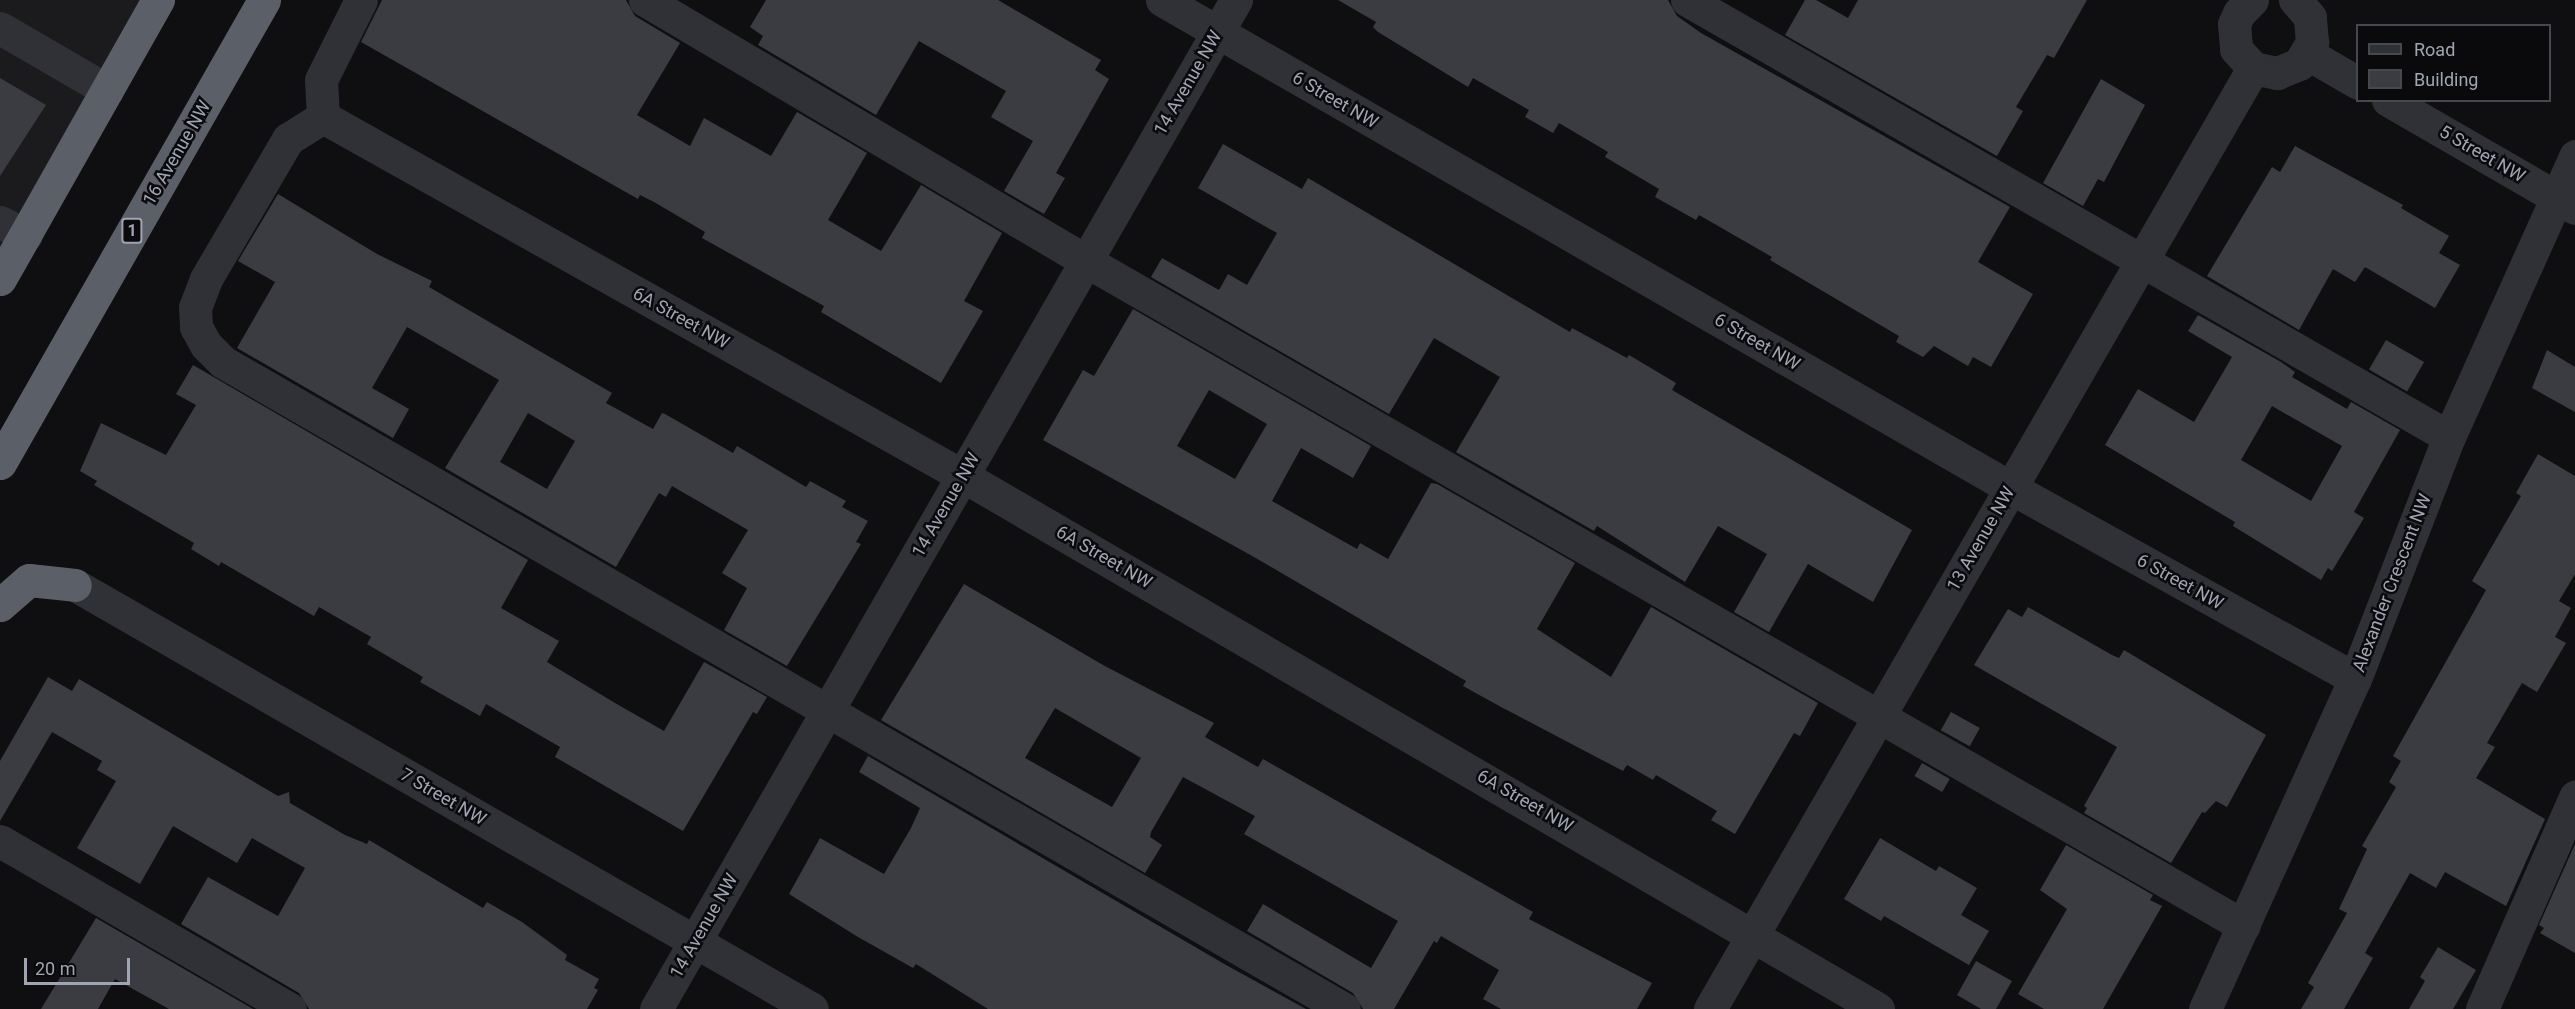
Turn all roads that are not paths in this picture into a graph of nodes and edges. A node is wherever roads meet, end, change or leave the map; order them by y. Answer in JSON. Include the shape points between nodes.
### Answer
{"nodes":[{"id":1,"x":158,"y":0,"type":"edge"},
{"id":2,"x":264,"y":0,"type":"edge"},
{"id":3,"x":361,"y":0,"type":"edge"},
{"id":4,"x":645,"y":0,"type":"edge"},
{"id":5,"x":1162,"y":0,"type":"edge"},
{"id":6,"x":1236,"y":0,"type":"edge"},
{"id":7,"x":1687,"y":0,"type":"edge"},
{"id":8,"x":2295,"y":0,"type":"edge"},
{"id":9,"x":2236,"y":4,"type":"edge"},
{"id":10,"x":0,"y":28,"type":"edge"},
{"id":11,"x":1217,"y":32,"type":"junction"},
{"id":12,"x":2308,"y":54,"type":"junction"},
{"id":13,"x":2253,"y":68,"type":"junction"},
{"id":14,"x":2356,"y":82,"type":"edge"},
{"id":15,"x":107,"y":90,"type":"junction"},
{"id":16,"x":2391,"y":102,"type":"edge"},
{"id":17,"x":323,"y":117,"type":"junction"},
{"id":18,"x":2575,"y":156,"type":"edge"},
{"id":19,"x":2565,"y":202,"type":"edge"},
{"id":20,"x":13,"y":228,"type":"edge"},
{"id":21,"x":2143,"y":259,"type":"junction"},
{"id":22,"x":1086,"y":261,"type":"junction"},
{"id":23,"x":0,"y":279,"type":"edge"},
{"id":24,"x":2449,"y":437,"type":"junction"},
{"id":25,"x":0,"y":463,"type":"edge"},
{"id":26,"x":963,"y":476,"type":"junction"},
{"id":27,"x":2011,"y":488,"type":"junction"},
{"id":28,"x":75,"y":585,"type":"joint"},
{"id":29,"x":0,"y":605,"type":"edge"},
{"id":30,"x":2355,"y":679,"type":"junction"},
{"id":31,"x":827,"y":710,"type":"junction"},
{"id":32,"x":1879,"y":716,"type":"junction"},
{"id":33,"x":2575,"y":797,"type":"edge"},
{"id":34,"x":0,"y":840,"type":"edge"},
{"id":35,"x":2244,"y":926,"type":"junction"},
{"id":36,"x":1753,"y":933,"type":"junction"},
{"id":37,"x":695,"y":943,"type":"junction"},
{"id":38,"x":290,"y":1009,"type":"edge"},
{"id":39,"x":656,"y":1009,"type":"edge"},
{"id":40,"x":812,"y":1009,"type":"edge"},
{"id":41,"x":1344,"y":1009,"type":"edge"},
{"id":42,"x":1710,"y":1009,"type":"edge"},
{"id":43,"x":1878,"y":1009,"type":"edge"},
{"id":44,"x":2205,"y":1009,"type":"edge"},
{"id":45,"x":2482,"y":1009,"type":"edge"}],
"edges":[{"from":1,"to":15,"type":"highway"},
{"from":2,"to":25,"type":"highway","name":"16 Avenue NW","number":"1"},
{"from":3,"to":17,"type":"street","via":[[321,80]]},
{"from":4,"to":22,"type":"street"},
{"from":5,"to":11,"type":"street","name":"6 Street NW"},
{"from":6,"to":11,"type":"street","name":"14 Avenue NW"},
{"from":7,"to":21,"type":"street"},
{"from":8,"to":12,"type":"street","via":[[2310,17],[2313,29]]},
{"from":9,"to":13,"type":"street","via":[[2236,49]]},
{"from":10,"to":15,"type":"street"},
{"from":11,"to":22,"type":"street","name":"14 Avenue NW"},
{"from":11,"to":27,"type":"street","name":"6 Street NW"},
{"from":12,"to":13,"type":"street","via":[[2289,70],[2265,73]]},
{"from":12,"to":14,"type":"street"},
{"from":13,"to":21,"type":"street","name":"13 Avenue NW"},
{"from":15,"to":20,"type":"highway"},
{"from":16,"to":19,"type":"street","name":"5 Street NW"},
{"from":17,"to":26,"type":"street","name":"6A Street NW"},
{"from":17,"to":31,"type":"street","via":[[288,139],[206,279],[195,307],[196,327],[206,345],[234,368]]},
{"from":18,"to":19,"type":"street","name":"Alexander Crescent NW"},
{"from":19,"to":24,"type":"street","name":"Alexander Crescent NW"},
{"from":20,"to":23,"type":"highway"},
{"from":21,"to":24,"type":"street"},
{"from":21,"to":27,"type":"street","name":"13 Avenue NW"},
{"from":22,"to":26,"type":"street","name":"14 Avenue NW"},
{"from":22,"to":32,"type":"street"},
{"from":24,"to":30,"type":"street","name":"Alexander Crescent NW"},
{"from":26,"to":31,"type":"street","name":"14 Avenue NW"},
{"from":26,"to":36,"type":"street","name":"6A Street NW"},
{"from":27,"to":30,"type":"street","name":"6 Street NW"},
{"from":27,"to":32,"type":"street","name":"13 Avenue NW"},
{"from":28,"to":29,"type":"highway","via":[[29,580]]},
{"from":28,"to":37,"type":"street","name":"7 Street NW"},
{"from":30,"to":35,"type":"street","name":"Alexander Crescent NW"},
{"from":31,"to":37,"type":"street","name":"14 Avenue NW"},
{"from":31,"to":41,"type":"street"},
{"from":32,"to":35,"type":"street"},
{"from":32,"to":36,"type":"street","name":"13 Avenue NW"},
{"from":33,"to":45,"type":"street"},
{"from":34,"to":38,"type":"street"},
{"from":35,"to":44,"type":"street","name":"Alexander Crescent NW"},
{"from":36,"to":42,"type":"street","name":"13 Avenue NW"},
{"from":36,"to":43,"type":"street","name":"6A Street NW"},
{"from":37,"to":39,"type":"street","name":"14 Avenue NW"},
{"from":37,"to":40,"type":"street","name":"7 Street NW"}]}
